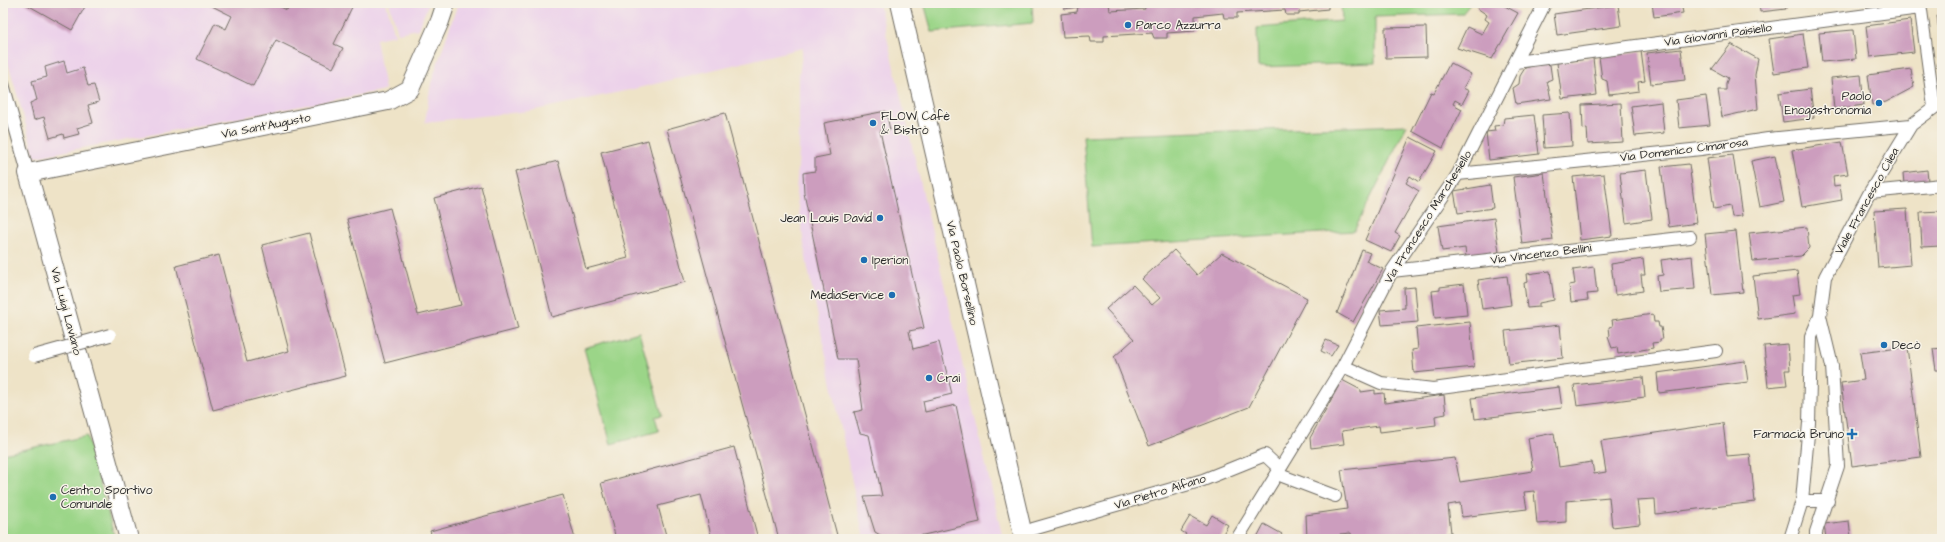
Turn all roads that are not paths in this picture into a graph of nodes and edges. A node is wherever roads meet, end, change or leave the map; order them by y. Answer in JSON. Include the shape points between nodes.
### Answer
{"nodes":[{"id":1,"x":446,"y":3,"type":"edge"},
{"id":2,"x":1545,"y":3,"type":"edge"},
{"id":3,"x":899,"y":4,"type":"edge"},
{"id":4,"x":1920,"y":5,"type":"edge"},
{"id":5,"x":1516,"y":62,"type":"junction"},
{"id":6,"x":3,"y":84,"type":"edge"},
{"id":7,"x":1938,"y":105,"type":"edge"},
{"id":8,"x":1911,"y":125,"type":"junction"},
{"id":9,"x":28,"y":174,"type":"junction"},
{"id":10,"x":1458,"y":174,"type":"junction"},
{"id":11,"x":1942,"y":185,"type":"edge"},
{"id":12,"x":1870,"y":192,"type":"junction"},
{"id":13,"x":1690,"y":237,"type":"dead end"},
{"id":14,"x":1392,"y":271,"type":"junction"},
{"id":15,"x":1820,"y":316,"type":"junction"},
{"id":16,"x":110,"y":335,"type":"dead end"},
{"id":17,"x":1716,"y":351,"type":"dead end"},
{"id":18,"x":34,"y":356,"type":"dead end"},
{"id":19,"x":1343,"y":366,"type":"junction"},
{"id":20,"x":1280,"y":474,"type":"junction"},
{"id":21,"x":1336,"y":496,"type":"dead end"},
{"id":22,"x":1828,"y":501,"type":"junction"},
{"id":23,"x":1802,"y":502,"type":"junction"},
{"id":24,"x":1028,"y":534,"type":"edge"},
{"id":25,"x":129,"y":539,"type":"edge"},
{"id":26,"x":1237,"y":539,"type":"edge"},
{"id":27,"x":1790,"y":539,"type":"edge"},
{"id":28,"x":1816,"y":539,"type":"edge"}],
"edges":[{"from":1,"to":9,"type":"main road","name":"Via Sant'Augusto","via":[[410,89],[388,101]]},
{"from":2,"to":5,"type":"street","name":"Via Francesco Marchesiello"},
{"from":3,"to":24,"type":"main road","name":"Via Paolo Borsellino"},
{"from":4,"to":5,"type":"street","name":"Via Giovanni Paisiello"},
{"from":4,"to":7,"type":"street"},
{"from":5,"to":10,"type":"street","name":"Via Francesco Marchesiello"},
{"from":6,"to":9,"type":"street","name":"Via Luigi Laviano"},
{"from":7,"to":8,"type":"street","name":"Viale Francesco Cilea"},
{"from":8,"to":10,"type":"street","name":"Via Domenico Cimarosa"},
{"from":8,"to":12,"type":"street","name":"Viale Francesco Cilea"},
{"from":9,"to":25,"type":"main road","name":"Via Luigi Laviano"},
{"from":10,"to":14,"type":"street","name":"Via Francesco Marchesiello"},
{"from":11,"to":12,"type":"street"},
{"from":12,"to":15,"type":"street","name":"Viale Francesco Cilea","via":[[1825,277]]},
{"from":13,"to":14,"type":"street","name":"Via Vincenzo Bellini"},
{"from":14,"to":19,"type":"street","name":"Via Francesco Marchesiello"},
{"from":15,"to":22,"type":"street","name":"Viale Francesco Cilea","via":[[1832,366],[1836,418],[1838,466]]},
{"from":15,"to":23,"type":"street","name":"Viale Francesco Cilea","via":[[1811,337],[1809,423]]},
{"from":16,"to":18,"type":"street","bridge":true},
{"from":17,"to":19,"type":"street","via":[[1433,389],[1381,383]]},
{"from":19,"to":20,"type":"street","name":"Via Francesco Marchesiello"},
{"from":20,"to":21,"type":"street"},
{"from":20,"to":24,"type":"street","name":"Via Pietro Alfano","via":[[1265,455],[1203,480]]},
{"from":20,"to":26,"type":"street","name":"Via Francesco Marchesiello"},
{"from":22,"to":23,"type":"street"},
{"from":22,"to":28,"type":"street","name":"Viale Francesco Cilea","via":[[1816,532]]},
{"from":23,"to":27,"type":"street","name":"Viale Francesco Cilea"}]}
